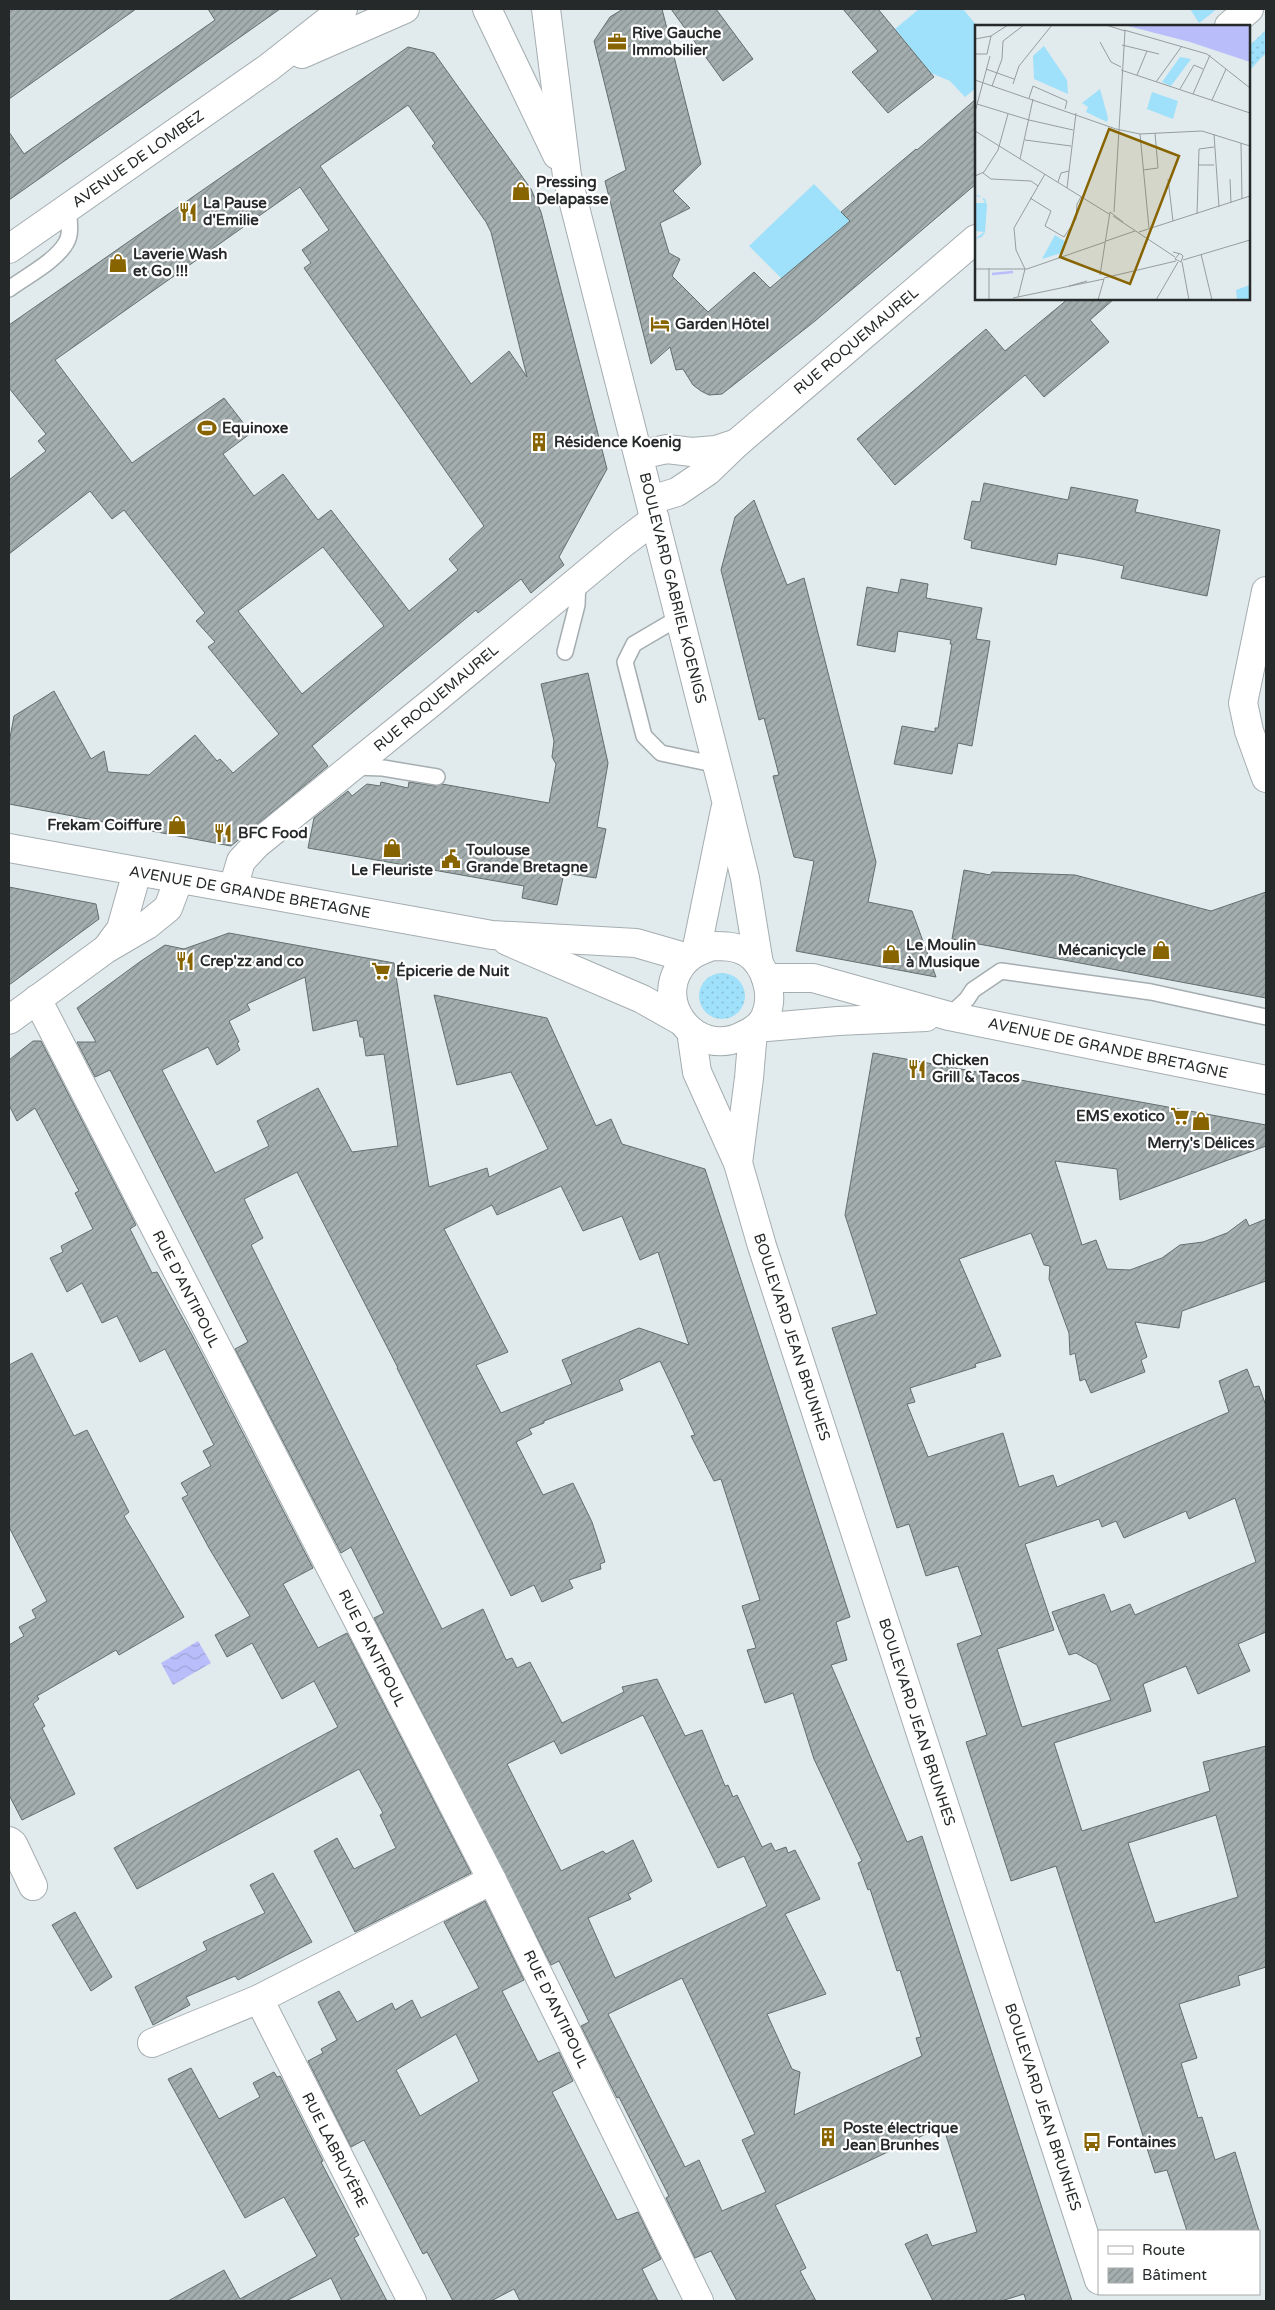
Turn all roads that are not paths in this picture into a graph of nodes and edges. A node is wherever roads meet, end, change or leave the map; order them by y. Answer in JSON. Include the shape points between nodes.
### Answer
{"nodes":[{"id":1,"x":343,"y":9,"type":"edge"},
{"id":2,"x":405,"y":9,"type":"edge"},
{"id":3,"x":487,"y":9,"type":"edge"},
{"id":4,"x":546,"y":9,"type":"edge"},
{"id":5,"x":1249,"y":9,"type":"edge"},
{"id":6,"x":1229,"y":25,"type":"edge"},
{"id":7,"x":268,"y":68,"type":"junction"},
{"id":8,"x":567,"y":176,"type":"junction"},
{"id":9,"x":68,"y":209,"type":"junction"},
{"id":10,"x":975,"y":240,"type":"edge"},
{"id":11,"x":9,"y":250,"type":"edge"},
{"id":12,"x":9,"y":289,"type":"edge"},
{"id":13,"x":737,"y":442,"type":"junction"},
{"id":14,"x":639,"y":455,"type":"junction"},
{"id":15,"x":653,"y":510,"type":"junction"},
{"id":16,"x":578,"y":580,"type":"junction"},
{"id":17,"x":1266,"y":591,"type":"edge"},
{"id":18,"x":680,"y":617,"type":"junction"},
{"id":19,"x":565,"y":652,"type":"dead end"},
{"id":20,"x":718,"y":765,"type":"junction"},
{"id":21,"x":351,"y":767,"type":"junction"},
{"id":22,"x":437,"y":777,"type":"dead end"},
{"id":23,"x":1266,"y":778,"type":"edge"},
{"id":24,"x":726,"y":796,"type":"junction"},
{"id":25,"x":9,"y":848,"type":"edge"},
{"id":26,"x":138,"y":872,"type":"junction"},
{"id":27,"x":179,"y":879,"type":"junction"},
{"id":28,"x":233,"y":888,"type":"junction"},
{"id":29,"x":492,"y":934,"type":"junction"},
{"id":30,"x":106,"y":949,"type":"junction"},
{"id":31,"x":692,"y":955,"type":"junction"},
{"id":32,"x":763,"y":971,"type":"junction"},
{"id":33,"x":37,"y":999,"type":"junction"},
{"id":34,"x":950,"y":1016,"type":"junction"},
{"id":35,"x":1266,"y":1017,"type":"edge"},
{"id":36,"x":9,"y":1020,"type":"edge"},
{"id":37,"x":686,"y":1026,"type":"junction"},
{"id":38,"x":755,"y":1030,"type":"junction"},
{"id":39,"x":1266,"y":1080,"type":"edge"},
{"id":40,"x":738,"y":1163,"type":"junction"},
{"id":41,"x":9,"y":1841,"type":"edge"},
{"id":42,"x":492,"y":1880,"type":"junction"},
{"id":43,"x":33,"y":1886,"type":"dead end"},
{"id":44,"x":259,"y":1999,"type":"junction"},
{"id":45,"x":152,"y":2043,"type":"dead end"},
{"id":46,"x":1098,"y":2277,"type":"edge"},
{"id":47,"x":412,"y":2301,"type":"edge"},
{"id":48,"x":699,"y":2301,"type":"edge"}],
"edges":[{"from":1,"to":7,"type":"street","name":"AVENUE DE LOMBEZ"},
{"from":2,"to":7,"type":"street","name":"AVENUE DE LOMBEZ"},
{"from":3,"to":8,"type":"street","name":"BOULEVARD GABRIEL KOENIGS"},
{"from":4,"to":8,"type":"street","name":"BOULEVARD GABRIEL KOENIGS"},
{"from":5,"to":6,"type":"street"},
{"from":7,"to":9,"type":"street","name":"AVENUE DE LOMBEZ"},
{"from":8,"to":14,"type":"street","name":"BOULEVARD GABRIEL KOENIGS"},
{"from":9,"to":11,"type":"street","name":"AVENUE DE LOMBEZ"},
{"from":9,"to":12,"type":"lane","via":[[68,242],[57,254]]},
{"from":10,"to":13,"type":"street","name":"RUE ROQUEMAUREL"},
{"from":13,"to":14,"type":"street","name":"RUE ROQUEMAUREL","via":[[716,450],[667,449]]},
{"from":13,"to":15,"type":"street","name":"RUE ROQUEMAUREL","via":[[708,471]]},
{"from":14,"to":15,"type":"street","name":"BOULEVARD GABRIEL KOENIGS"},
{"from":15,"to":16,"type":"street","name":"RUE ROQUEMAUREL"},
{"from":15,"to":18,"type":"street","name":"BOULEVARD GABRIEL KOENIGS"},
{"from":16,"to":19,"type":"lane","via":[[577,605]]},
{"from":16,"to":21,"type":"street","name":"RUE ROQUEMAUREL"},
{"from":17,"to":23,"type":"street","via":[[1243,703]]},
{"from":18,"to":20,"type":"street","name":"BOULEVARD GABRIEL KOENIGS"},
{"from":18,"to":20,"type":"lane","via":[[634,644],[625,662],[644,736],[661,753]]},
{"from":20,"to":24,"type":"street","name":"BOULEVARD GABRIEL KOENIGS"},
{"from":21,"to":22,"type":"lane","via":[[383,768]]},
{"from":21,"to":28,"type":"street","name":"RUE ROQUEMAUREL","via":[[257,844],[242,861]]},
{"from":24,"to":31,"type":"street","name":"BOULEVARD GABRIEL KOENIGS","via":[[724,818]]},
{"from":24,"to":32,"type":"street","name":"BOULEVARD GABRIEL KOENIGS"},
{"from":25,"to":26,"type":"street","name":"AVENUE DE GRANDE BRETAGNE"},
{"from":26,"to":27,"type":"street","name":"AVENUE DE GRANDE BRETAGNE"},
{"from":26,"to":30,"type":"street","via":[[121,929]]},
{"from":27,"to":28,"type":"street","name":"AVENUE DE GRANDE BRETAGNE"},
{"from":27,"to":30,"type":"street","via":[[168,908],[147,925]]},
{"from":28,"to":29,"type":"street","name":"AVENUE DE GRANDE BRETAGNE"},
{"from":29,"to":31,"type":"street","name":"AVENUE DE GRANDE BRETAGNE","via":[[636,943]]},
{"from":29,"to":37,"type":"street","name":"AVENUE DE GRANDE BRETAGNE","via":[[642,999]]},
{"from":30,"to":33,"type":"street"},
{"from":31,"to":32,"type":"street","via":[[712,946],[730,946],[746,952]]},
{"from":31,"to":37,"type":"street","via":[[679,969],[672,995],[674,1008]]},
{"from":32,"to":34,"type":"street","name":"AVENUE DE GRANDE BRETAGNE","via":[[813,978]]},
{"from":32,"to":38,"type":"street","via":[[769,995],[765,1017]]},
{"from":33,"to":36,"type":"street"},
{"from":33,"to":42,"type":"street","name":"RUE D'ANTIPOUL"},
{"from":34,"to":35,"type":"lane","via":[[973,990],[1002,971],[1151,992]]},
{"from":34,"to":38,"type":"street","name":"AVENUE DE GRANDE BRETAGNE","via":[[838,1020]]},
{"from":34,"to":39,"type":"street","name":"AVENUE DE GRANDE BRETAGNE"},
{"from":37,"to":38,"type":"street","via":[[704,1039],[720,1042]]},
{"from":37,"to":40,"type":"street","name":"BOULEVARD JEAN BRUNHES","via":[[697,1072]]},
{"from":38,"to":40,"type":"street","name":"BOULEVARD JEAN BRUNHES"},
{"from":40,"to":46,"type":"street","name":"BOULEVARD JEAN BRUNHES","via":[[768,1264]]},
{"from":41,"to":43,"type":"street"},
{"from":42,"to":44,"type":"street"},
{"from":42,"to":48,"type":"street","name":"RUE D'ANTIPOUL"},
{"from":44,"to":45,"type":"street"},
{"from":44,"to":47,"type":"street","name":"RUE LABRUYÈRE"}]}
